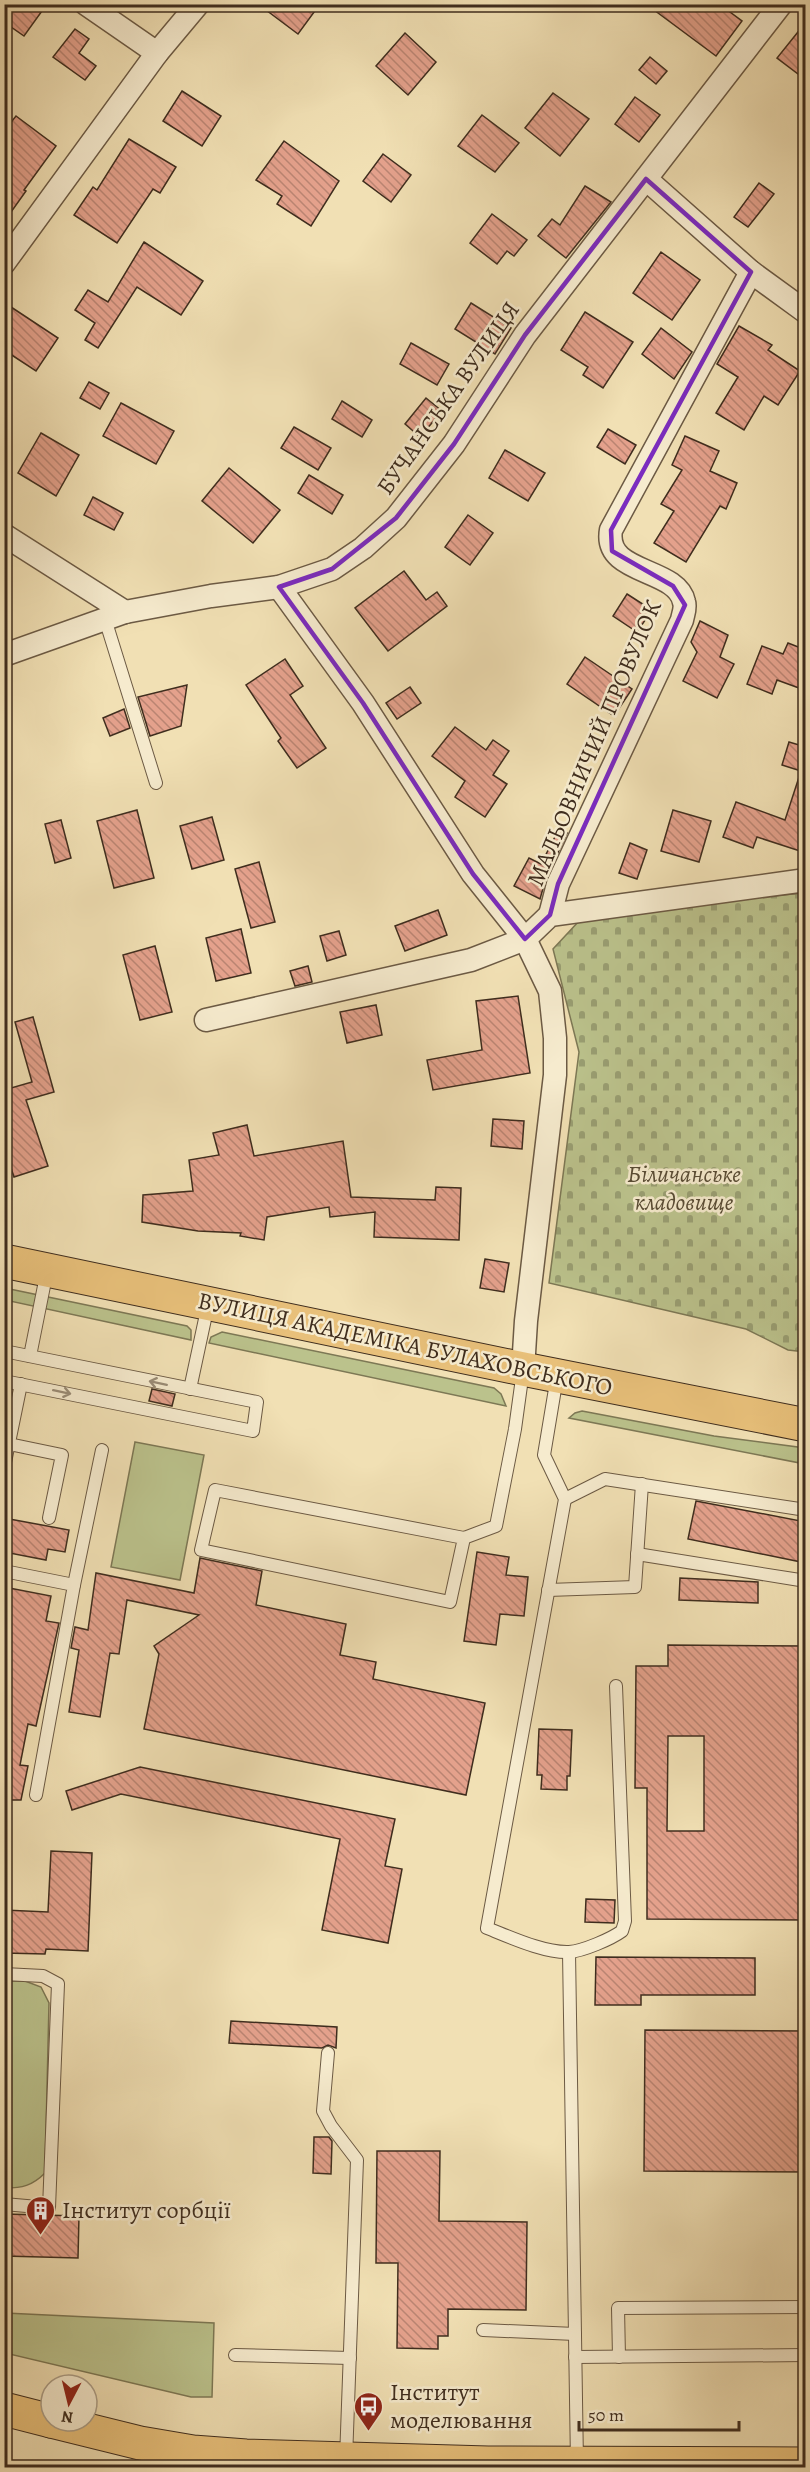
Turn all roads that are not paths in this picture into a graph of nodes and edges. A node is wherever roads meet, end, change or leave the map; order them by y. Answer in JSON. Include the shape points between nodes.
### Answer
{"nodes":[{"id":1,"x":86,"y":4,"type":"edge"},
{"id":2,"x":198,"y":4,"type":"edge"},
{"id":3,"x":781,"y":4,"type":"edge"},
{"id":4,"x":157,"y":53,"type":"junction"},
{"id":5,"x":646,"y":179,"type":"junction"},
{"id":6,"x":4,"y":263,"type":"edge"},
{"id":7,"x":751,"y":272,"type":"junction"},
{"id":8,"x":806,"y":312,"type":"edge"},
{"id":9,"x":4,"y":535,"type":"edge"},
{"id":10,"x":279,"y":587,"type":"junction"},
{"id":11,"x":115,"y":615,"type":"junction"},
{"id":12,"x":4,"y":655,"type":"edge"},
{"id":13,"x":156,"y":783,"type":"dead end"},
{"id":14,"x":806,"y":880,"type":"edge"},
{"id":15,"x":550,"y":915,"type":"junction"},
{"id":16,"x":525,"y":939,"type":"junction"},
{"id":17,"x":206,"y":1020,"type":"dead end"},
{"id":18,"x":4,"y":1261,"type":"edge"},
{"id":19,"x":47,"y":1270,"type":"junction"},
{"id":20,"x":208,"y":1304,"type":"junction"},
{"id":21,"x":4,"y":1351,"type":"edge"},
{"id":22,"x":30,"y":1356,"type":"junction"},
{"id":23,"x":523,"y":1369,"type":"junction"},
{"id":24,"x":557,"y":1376,"type":"junction"},
{"id":25,"x":4,"y":1381,"type":"edge"},
{"id":26,"x":21,"y":1384,"type":"junction"},
{"id":27,"x":190,"y":1389,"type":"junction"},
{"id":28,"x":806,"y":1425,"type":"edge"},
{"id":29,"x":9,"y":1444,"type":"junction"},
{"id":30,"x":102,"y":1450,"type":"dead end"},
{"id":31,"x":4,"y":1467,"type":"edge"},
{"id":32,"x":642,"y":1484,"type":"junction"},
{"id":33,"x":565,"y":1499,"type":"junction"},
{"id":34,"x":806,"y":1510,"type":"edge"},
{"id":35,"x":49,"y":1518,"type":"dead end"},
{"id":36,"x":464,"y":1538,"type":"junction"},
{"id":37,"x":637,"y":1554,"type":"junction"},
{"id":38,"x":4,"y":1570,"type":"edge"},
{"id":39,"x":806,"y":1581,"type":"edge"},
{"id":40,"x":74,"y":1585,"type":"junction"},
{"id":41,"x":548,"y":1590,"type":"junction"},
{"id":42,"x":616,"y":1686,"type":"dead end"},
{"id":43,"x":36,"y":1795,"type":"dead end"},
{"id":44,"x":569,"y":1952,"type":"junction"},
{"id":45,"x":4,"y":1974,"type":"edge"},
{"id":46,"x":328,"y":2054,"type":"dead end"},
{"id":47,"x":4,"y":2204,"type":"edge"},
{"id":48,"x":806,"y":2307,"type":"edge"},
{"id":49,"x":483,"y":2330,"type":"dead end"},
{"id":50,"x":575,"y":2334,"type":"junction"},
{"id":51,"x":235,"y":2355,"type":"dead end"},
{"id":52,"x":806,"y":2355,"type":"edge"},
{"id":53,"x":575,"y":2357,"type":"junction"},
{"id":54,"x":620,"y":2357,"type":"junction"},
{"id":55,"x":350,"y":2358,"type":"junction"},
{"id":56,"x":4,"y":2409,"type":"edge"},
{"id":57,"x":39,"y":2418,"type":"edge"},
{"id":58,"x":99,"y":2433,"type":"edge"},
{"id":59,"x":246,"y":2457,"type":"junction"},
{"id":60,"x":346,"y":2460,"type":"junction"},
{"id":61,"x":409,"y":2464,"type":"edge"},
{"id":62,"x":576,"y":2464,"type":"junction"},
{"id":63,"x":806,"y":2464,"type":"edge"},
{"id":64,"x":718,"y":2466,"type":"edge"},
{"id":65,"x":185,"y":2468,"type":"edge"}],
"edges":[{"from":1,"to":4,"type":"street"},
{"from":2,"to":4,"type":"street"},
{"from":3,"to":5,"type":"street","name":"БУЧАНСЬКА ВУЛИЦЯ"},
{"from":4,"to":6,"type":"street"},
{"from":5,"to":7,"type":"street"},
{"from":5,"to":10,"type":"street","name":"БУЧАНСЬКА ВУЛИЦЯ","via":[[525,335],[454,444],[396,518],[332,569]]},
{"from":7,"to":8,"type":"street"},
{"from":7,"to":15,"type":"street","name":"МАЛЬОВНИЧИЙ ПРОВУЛОК","via":[[611,530],[612,551],[673,586],[685,605],[682,620],[558,885]]},
{"from":9,"to":11,"type":"street"},
{"from":10,"to":11,"type":"street","name":"БУЧАНСЬКА ВУЛИЦЯ"},
{"from":10,"to":16,"type":"street","via":[[363,703],[473,874]]},
{"from":11,"to":12,"type":"street","name":"БУЧАНСЬКА ВУЛИЦЯ"},
{"from":11,"to":13,"type":"lane"},
{"from":14,"to":15,"type":"street"},
{"from":15,"to":16,"type":"street"},
{"from":16,"to":17,"type":"street","via":[[471,960]]},
{"from":16,"to":23,"type":"street","via":[[550,991],[555,1075]]},
{"from":18,"to":19,"type":"main road","name":"ВУЛИЦЯ АКАДЕМІКА БУЛАХОВСЬКОГО"},
{"from":19,"to":20,"type":"main road","name":"ВУЛИЦЯ АКАДЕМІКА БУЛАХОВСЬКОГО"},
{"from":19,"to":22,"type":"lane"},
{"from":20,"to":23,"type":"main road","name":"ВУЛИЦЯ АКАДЕМІКА БУЛАХОВСЬКОГО"},
{"from":20,"to":27,"type":"lane"},
{"from":21,"to":22,"type":"lane"},
{"from":27,"to":22,"type":"lane","one_way":true},
{"from":23,"to":24,"type":"main road","name":"ВУЛИЦЯ АКАДЕМІКА БУЛАХОВСЬКОГО"},
{"from":23,"to":36,"type":"lane","via":[[496,1526]]},
{"from":24,"to":28,"type":"main road","name":"ВУЛИЦЯ АКАДЕМІКА БУЛАХОВСЬКОГО"},
{"from":24,"to":33,"type":"lane","via":[[544,1455]]},
{"from":25,"to":26,"type":"lane"},
{"from":26,"to":27,"type":"lane","one_way":true,"via":[[252,1431],[257,1402]]},
{"from":26,"to":29,"type":"lane"},
{"from":29,"to":31,"type":"lane"},
{"from":29,"to":35,"type":"lane","via":[[62,1455]]},
{"from":30,"to":40,"type":"lane"},
{"from":32,"to":33,"type":"lane","via":[[605,1479]]},
{"from":32,"to":34,"type":"lane"},
{"from":32,"to":37,"type":"lane"},
{"from":33,"to":41,"type":"lane"},
{"from":36,"to":36,"type":"lane","via":[[215,1490],[201,1550],[450,1602]]},
{"from":37,"to":39,"type":"lane"},
{"from":37,"to":41,"type":"lane","via":[[635,1587]]},
{"from":38,"to":40,"type":"lane"},
{"from":40,"to":43,"type":"lane"},
{"from":41,"to":44,"type":"lane","via":[[487,1928],[537,1947]]},
{"from":42,"to":44,"type":"lane","via":[[625,1921],[622,1931],[612,1938]]},
{"from":44,"to":50,"type":"lane"},
{"from":45,"to":47,"type":"lane","via":[[43,1976],[57,1984],[49,2208]]},
{"from":46,"to":55,"type":"lane","via":[[323,2111],[357,2160]]},
{"from":48,"to":54,"type":"lane","via":[[618,2308]]},
{"from":49,"to":50,"type":"lane"},
{"from":50,"to":53,"type":"lane"},
{"from":51,"to":55,"type":"lane"},
{"from":52,"to":54,"type":"lane"},
{"from":53,"to":54,"type":"lane"},
{"from":53,"to":62,"type":"lane"},
{"from":55,"to":60,"type":"lane"},
{"from":56,"to":57,"type":"main road"},
{"from":58,"to":59,"type":"main road","via":[[193,2452]]},
{"from":59,"to":60,"type":"main road"},
{"from":59,"to":65,"type":"street"},
{"from":60,"to":61,"type":"main road"},
{"from":61,"to":62,"type":"main road"},
{"from":62,"to":64,"type":"main road"},
{"from":63,"to":64,"type":"main road"}]}
